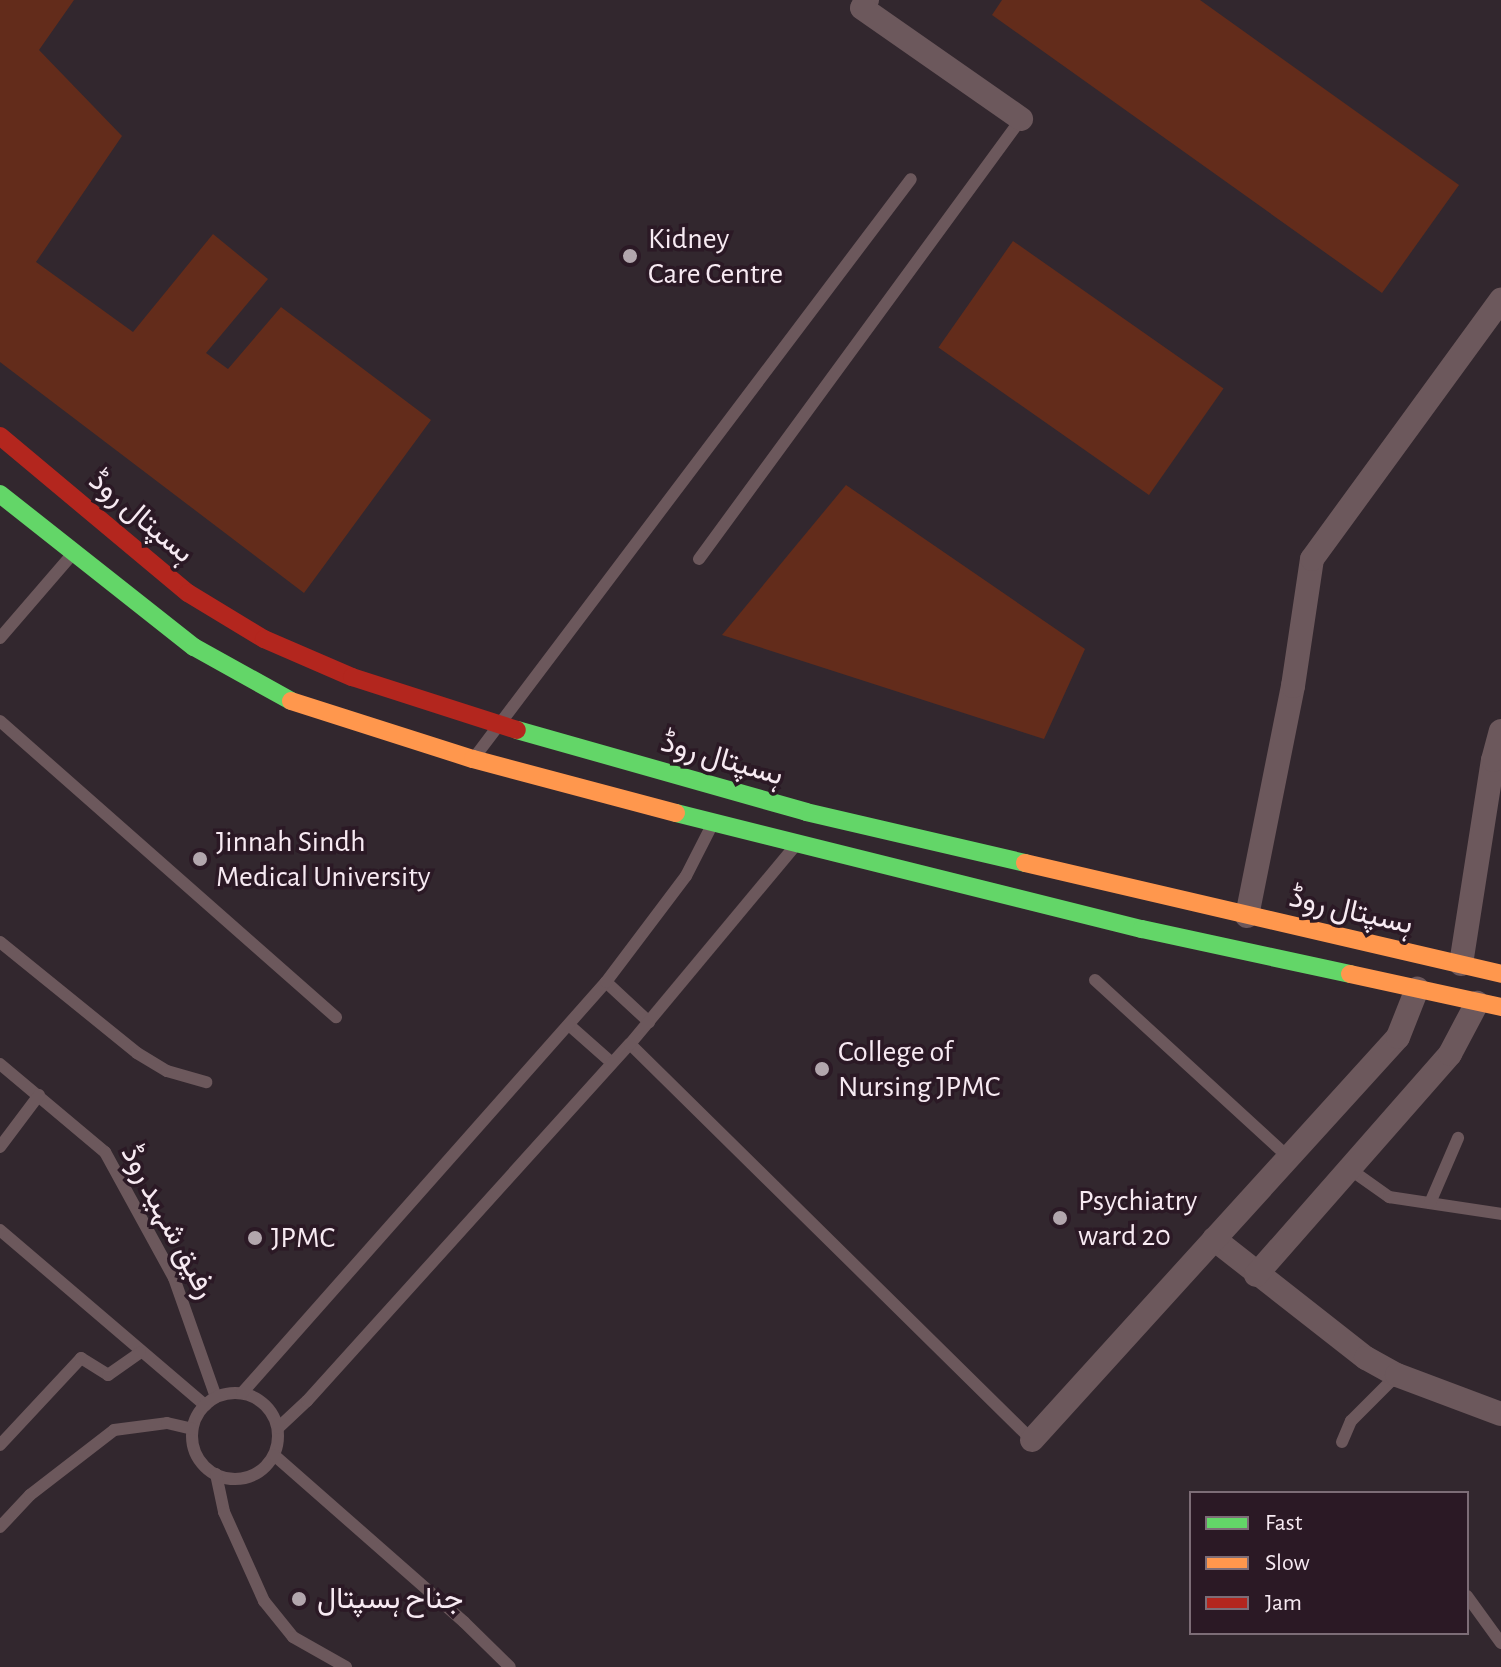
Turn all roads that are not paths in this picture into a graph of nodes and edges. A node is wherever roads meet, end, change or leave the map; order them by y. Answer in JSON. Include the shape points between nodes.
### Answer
{"nodes":[{"id":1,"x":867,"y":0,"type":"edge"},
{"id":2,"x":1021,"y":119,"type":"joint"},
{"id":3,"x":911,"y":179,"type":"dead end"},
{"id":4,"x":1501,"y":300,"type":"edge"},
{"id":5,"x":0,"y":436,"type":"edge"},
{"id":6,"x":0,"y":494,"type":"edge"},
{"id":7,"x":72,"y":554,"type":"junction"},
{"id":8,"x":699,"y":559,"type":"dead end"},
{"id":9,"x":0,"y":638,"type":"edge"},
{"id":10,"x":0,"y":721,"type":"edge"},
{"id":11,"x":501,"y":726,"type":"junction"},
{"id":12,"x":1501,"y":731,"type":"edge"},
{"id":13,"x":473,"y":759,"type":"junction"},
{"id":14,"x":714,"y":823,"type":"junction"},
{"id":15,"x":796,"y":845,"type":"junction"},
{"id":16,"x":1247,"y":916,"type":"junction"},
{"id":17,"x":0,"y":942,"type":"edge"},
{"id":18,"x":1461,"y":964,"type":"junction"},
{"id":19,"x":1501,"y":974,"type":"edge"},
{"id":20,"x":1095,"y":980,"type":"dead end"},
{"id":21,"x":606,"y":982,"type":"junction"},
{"id":22,"x":1417,"y":989,"type":"junction"},
{"id":23,"x":1489,"y":1005,"type":"edge"},
{"id":24,"x":336,"y":1017,"type":"dead end"},
{"id":25,"x":649,"y":1022,"type":"junction"},
{"id":26,"x":569,"y":1025,"type":"junction"},
{"id":27,"x":630,"y":1044,"type":"junction"},
{"id":28,"x":612,"y":1063,"type":"junction"},
{"id":29,"x":0,"y":1064,"type":"edge"},
{"id":30,"x":206,"y":1082,"type":"dead end"},
{"id":31,"x":39,"y":1095,"type":"junction"},
{"id":32,"x":1458,"y":1138,"type":"dead end"},
{"id":33,"x":0,"y":1147,"type":"edge"},
{"id":34,"x":1289,"y":1158,"type":"junction"},
{"id":35,"x":1351,"y":1170,"type":"junction"},
{"id":36,"x":1430,"y":1203,"type":"junction"},
{"id":37,"x":1501,"y":1214,"type":"edge"},
{"id":38,"x":0,"y":1230,"type":"edge"},
{"id":39,"x":1214,"y":1239,"type":"junction"},
{"id":40,"x":1256,"y":1275,"type":"junction"},
{"id":41,"x":140,"y":1353,"type":"junction"},
{"id":42,"x":1397,"y":1375,"type":"junction"},
{"id":43,"x":242,"y":1393,"type":"junction"},
{"id":44,"x":210,"y":1401,"type":"junction"},
{"id":45,"x":1501,"y":1414,"type":"edge"},
{"id":46,"x":278,"y":1428,"type":"junction"},
{"id":47,"x":192,"y":1429,"type":"junction"},
{"id":48,"x":1032,"y":1440,"type":"joint"},
{"id":49,"x":1342,"y":1442,"type":"dead end"},
{"id":50,"x":0,"y":1445,"type":"edge"},
{"id":51,"x":274,"y":1455,"type":"junction"},
{"id":52,"x":216,"y":1474,"type":"junction"},
{"id":53,"x":0,"y":1527,"type":"edge"},
{"id":54,"x":1469,"y":1598,"type":"edge"},
{"id":55,"x":1499,"y":1634,"type":"edge"},
{"id":56,"x":346,"y":1667,"type":"edge"},
{"id":57,"x":510,"y":1667,"type":"edge"}],
"edges":[{"from":1,"to":2,"type":"street","via":[[862,8]]},
{"from":2,"to":8,"type":"lane"},
{"from":3,"to":11,"type":"lane"},
{"from":4,"to":16,"type":"street","via":[[1312,559],[1293,686]]},
{"from":5,"to":11,"type":"main road","name":"ہسپتال روڈ","via":[[188,593],[264,639],[352,677]]},
{"from":6,"to":7,"type":"main road","name":"ہسپتال روڈ"},
{"from":7,"to":9,"type":"lane"},
{"from":7,"to":13,"type":"main road","name":"ہسپتال روڈ","via":[[194,647],[286,699]]},
{"from":10,"to":24,"type":"lane"},
{"from":11,"to":13,"type":"lane"},
{"from":11,"to":16,"type":"main road","name":"ہسپتال روڈ","via":[[806,812]]},
{"from":12,"to":18,"type":"street"},
{"from":13,"to":14,"type":"main road","name":"ہسپتال روڈ"},
{"from":14,"to":15,"type":"main road","name":"ہسپتال روڈ"},
{"from":14,"to":21,"type":"lane","via":[[686,876]]},
{"from":15,"to":22,"type":"main road","name":"ہسپتال روڈ"},
{"from":15,"to":25,"type":"lane"},
{"from":16,"to":18,"type":"main road","name":"ہسپتال روڈ"},
{"from":17,"to":30,"type":"lane","via":[[137,1053],[167,1071]]},
{"from":18,"to":19,"type":"main road","name":"ہسپتال روڈ"},
{"from":20,"to":34,"type":"lane"},
{"from":21,"to":25,"type":"lane"},
{"from":21,"to":26,"type":"lane"},
{"from":22,"to":23,"type":"main road","name":"ہسپتال روڈ"},
{"from":22,"to":34,"type":"street","via":[[1398,1037]]},
{"from":23,"to":35,"type":"street"},
{"from":25,"to":27,"type":"lane"},
{"from":26,"to":28,"type":"lane"},
{"from":26,"to":43,"type":"lane"},
{"from":27,"to":28,"type":"lane"},
{"from":27,"to":48,"type":"lane"},
{"from":28,"to":46,"type":"lane"},
{"from":29,"to":31,"type":"lane","name":"رفیق شہید روڈ"},
{"from":31,"to":33,"type":"lane"},
{"from":31,"to":44,"type":"lane","name":"رفیق شہید روڈ","via":[[105,1152],[174,1278]]},
{"from":32,"to":36,"type":"lane"},
{"from":34,"to":39,"type":"street"},
{"from":35,"to":36,"type":"lane","via":[[1380,1193]]},
{"from":35,"to":40,"type":"street"},
{"from":36,"to":37,"type":"lane"},
{"from":38,"to":41,"type":"lane"},
{"from":39,"to":40,"type":"street"},
{"from":39,"to":48,"type":"street"},
{"from":40,"to":42,"type":"street","via":[[1366,1358]]},
{"from":41,"to":44,"type":"lane"},
{"from":41,"to":50,"type":"lane","via":[[108,1375],[81,1358]]},
{"from":42,"to":45,"type":"street"},
{"from":42,"to":49,"type":"lane","via":[[1351,1421]]},
{"from":43,"to":44,"type":"lane"},
{"from":43,"to":46,"type":"lane","via":[[266,1405]]},
{"from":44,"to":47,"type":"lane"},
{"from":46,"to":51,"type":"lane"},
{"from":47,"to":52,"type":"lane","via":[[197,1456]]},
{"from":47,"to":53,"type":"lane","via":[[167,1423],[114,1430],[30,1495]]},
{"from":51,"to":52,"type":"lane","via":[[256,1474]]},
{"from":51,"to":57,"type":"lane"},
{"from":52,"to":56,"type":"lane","via":[[224,1512],[264,1601],[293,1637]]},
{"from":54,"to":55,"type":"lane"}]}
